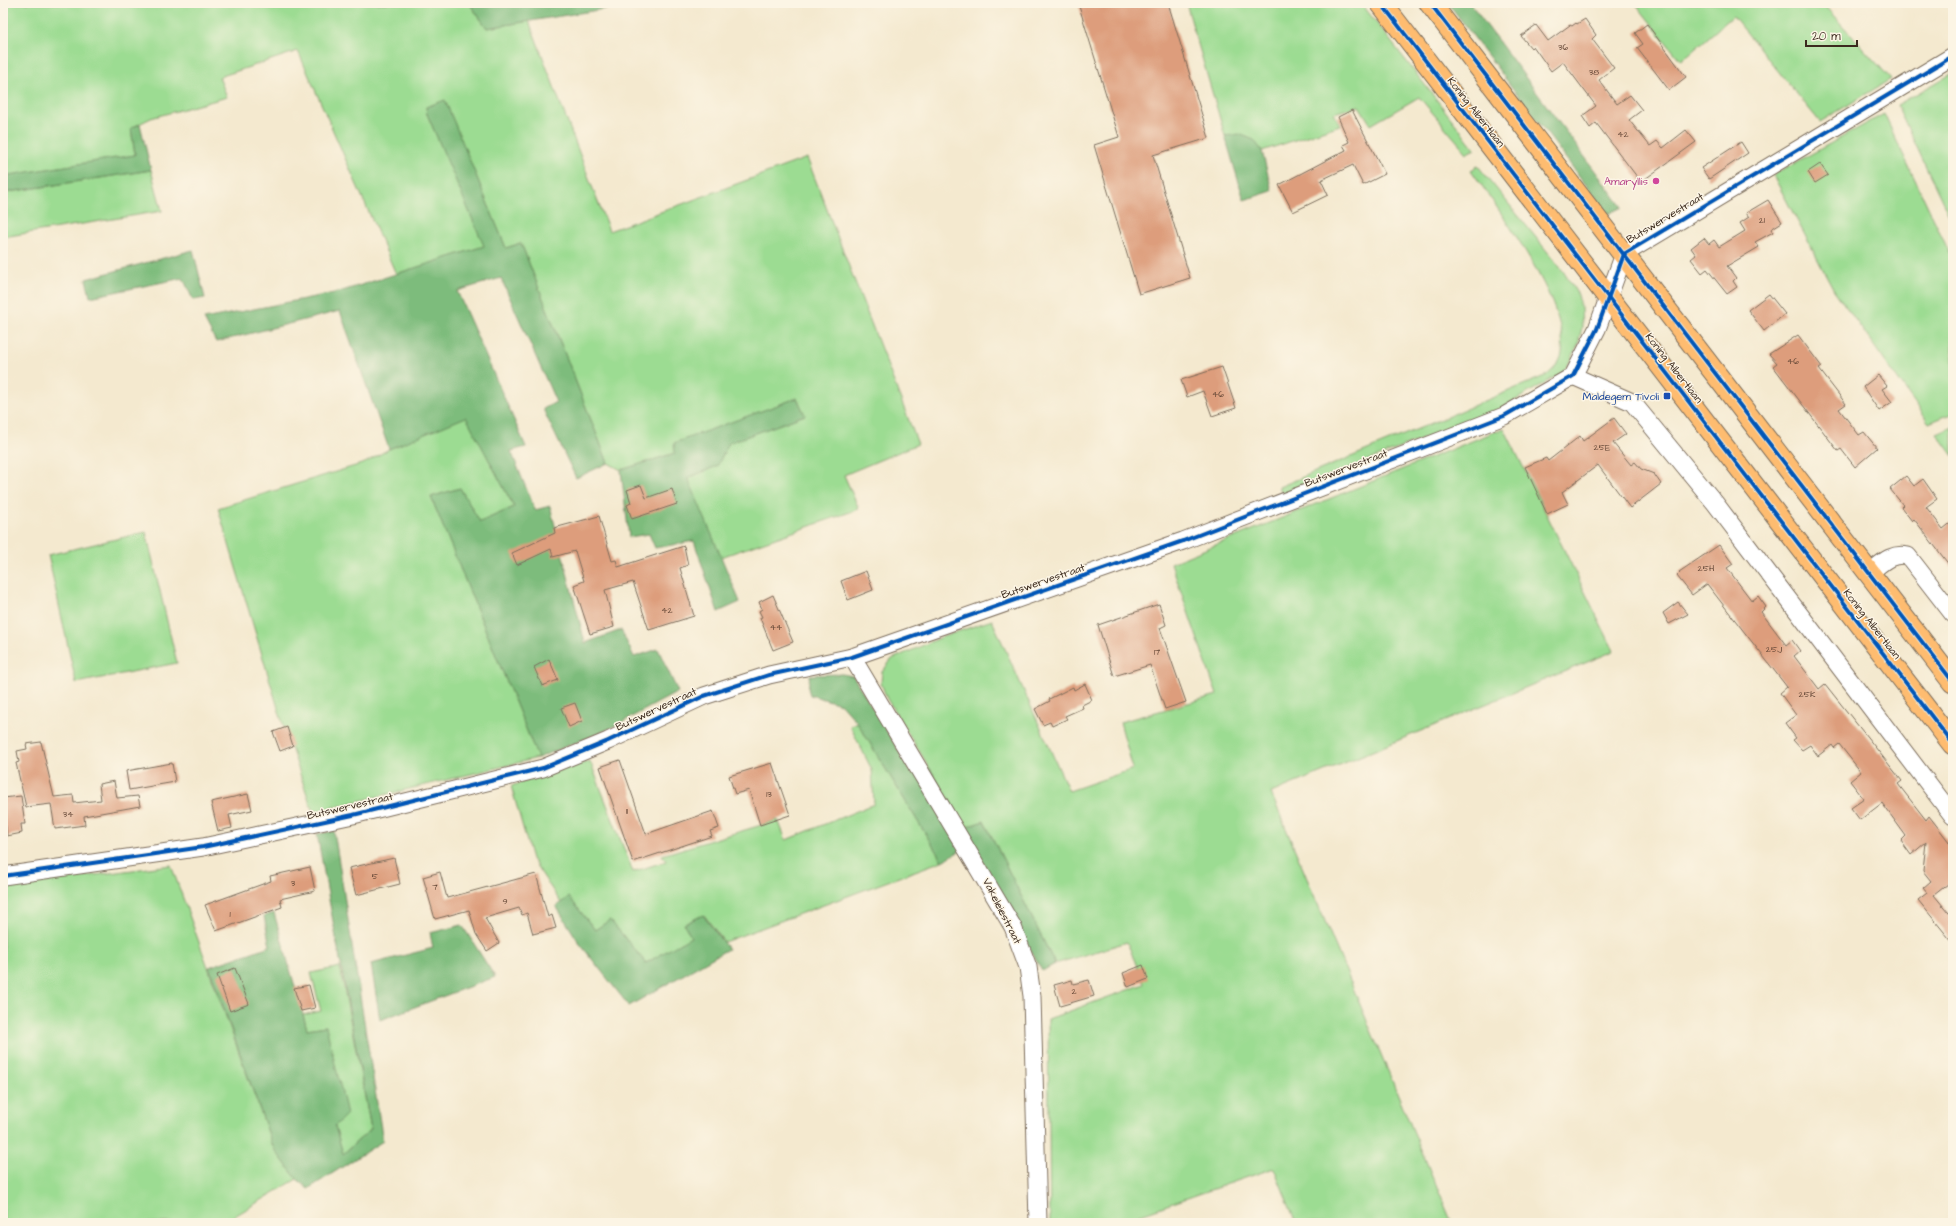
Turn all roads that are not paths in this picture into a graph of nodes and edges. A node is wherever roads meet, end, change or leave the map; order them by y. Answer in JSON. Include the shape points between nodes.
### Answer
{"nodes":[{"id":1,"x":1381,"y":3,"type":"edge"},
{"id":2,"x":1430,"y":3,"type":"edge"},
{"id":3,"x":1953,"y":56,"type":"edge"},
{"id":4,"x":1624,"y":254,"type":"junction"},
{"id":5,"x":1608,"y":297,"type":"junction"},
{"id":6,"x":1574,"y":376,"type":"junction"},
{"id":7,"x":1869,"y":573,"type":"junction"},
{"id":8,"x":1953,"y":614,"type":"edge"},
{"id":9,"x":852,"y":657,"type":"junction"},
{"id":10,"x":1953,"y":682,"type":"edge"},
{"id":11,"x":1953,"y":744,"type":"edge"},
{"id":12,"x":1953,"y":816,"type":"edge"},
{"id":13,"x":3,"y":876,"type":"edge"},
{"id":14,"x":1038,"y":1223,"type":"edge"}],
"edges":[{"from":1,"to":5,"type":"main road","name":"Koning Albertlaan"},
{"from":2,"to":4,"type":"main road"},
{"from":3,"to":4,"type":"street","name":"Butswervestraat"},
{"from":4,"to":5,"type":"street","name":"Butswervestraat"},
{"from":4,"to":7,"type":"main road"},
{"from":5,"to":6,"type":"street","name":"Butswervestraat","via":[[1597,329]]},
{"from":5,"to":11,"type":"main road","name":"Koning Albertlaan"},
{"from":6,"to":9,"type":"street","name":"Butswervestraat","via":[[1504,416],[1191,538]]},
{"from":6,"to":12,"type":"street","via":[[1632,402],[1715,503]]},
{"from":7,"to":8,"type":"street","via":[[1890,557],[1900,554],[1908,556]]},
{"from":7,"to":10,"type":"main road"},
{"from":9,"to":13,"type":"street","name":"Butswervestraat","via":[[769,675],[704,696],[544,768],[353,815],[203,847]]},
{"from":9,"to":14,"type":"street","name":"Vakeleiestraat","via":[[988,882],[1013,927],[1028,967],[1032,996]]}]}
